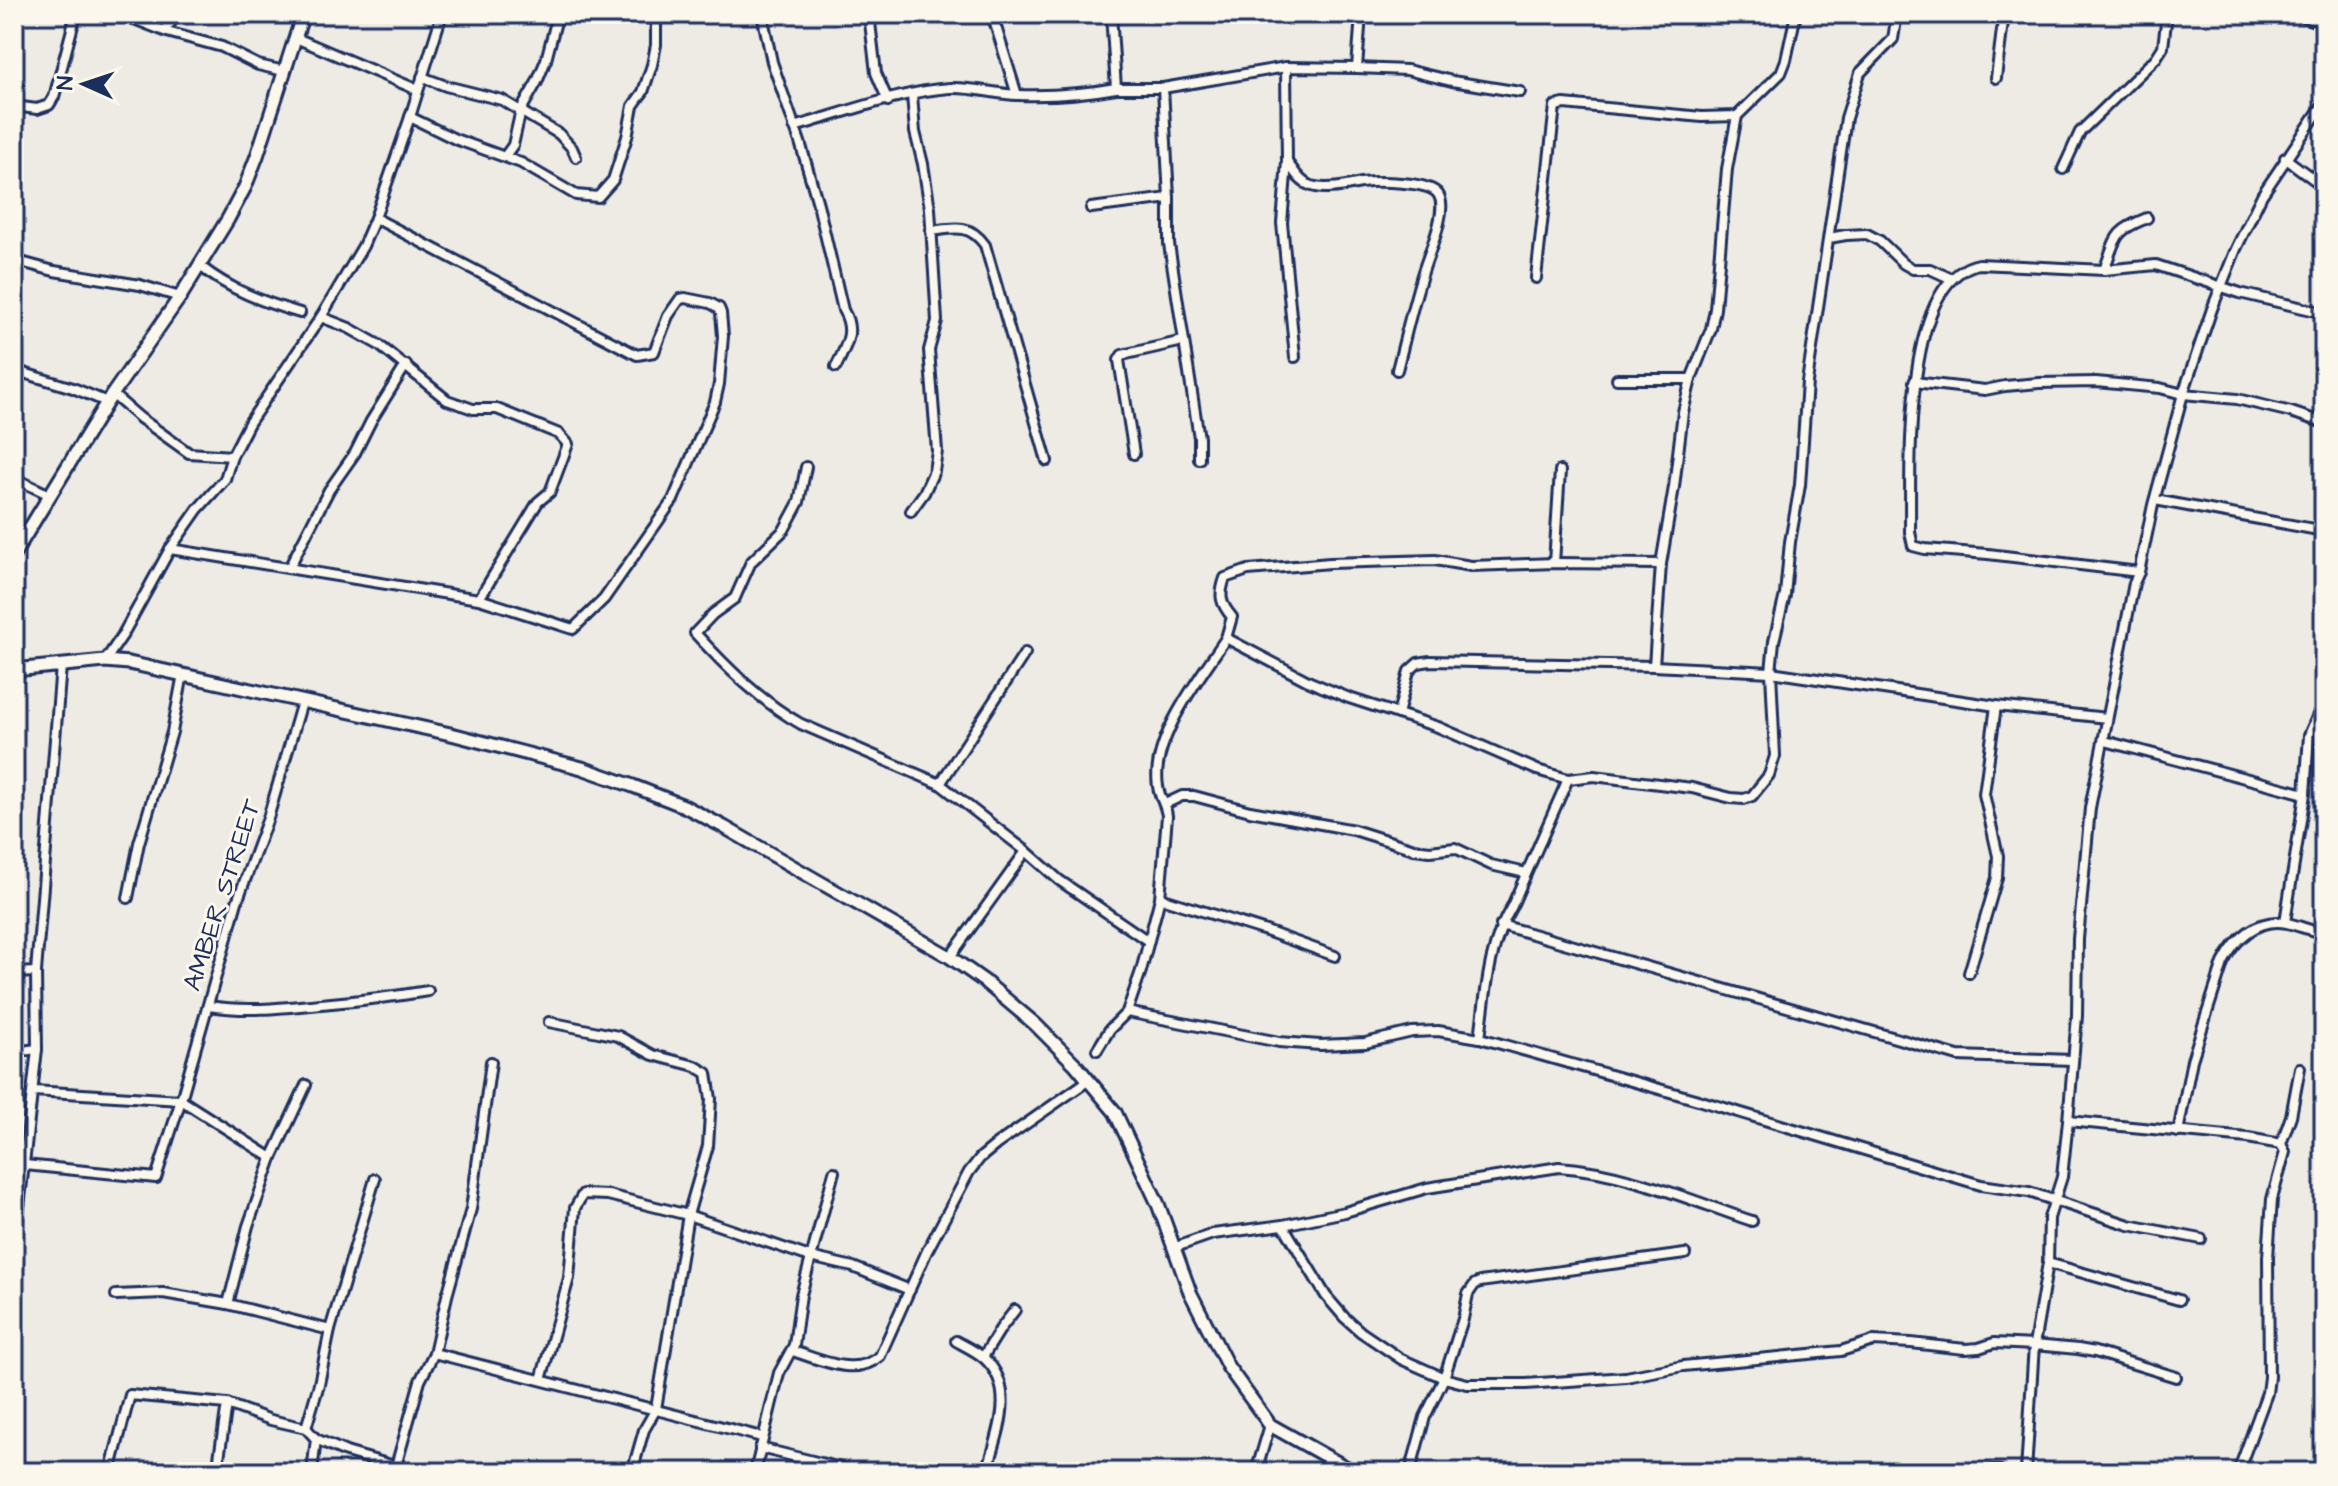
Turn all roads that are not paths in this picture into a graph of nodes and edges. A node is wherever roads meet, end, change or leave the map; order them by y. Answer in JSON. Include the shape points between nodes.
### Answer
{"nodes":[{"id":1,"x":76,"y":14,"type":"edge"},
{"id":2,"x":121,"y":14,"type":"edge"},
{"id":3,"x":178,"y":14,"type":"edge"},
{"id":4,"x":303,"y":14,"type":"edge"},
{"id":5,"x":442,"y":14,"type":"edge"},
{"id":6,"x":558,"y":14,"type":"edge"},
{"id":7,"x":762,"y":14,"type":"edge"},
{"id":8,"x":869,"y":14,"type":"edge"},
{"id":9,"x":992,"y":14,"type":"edge"},
{"id":10,"x":1111,"y":14,"type":"edge"},
{"id":11,"x":1361,"y":14,"type":"edge"},
{"id":12,"x":1796,"y":14,"type":"edge"},
{"id":13,"x":1897,"y":14,"type":"edge"},
{"id":14,"x":2004,"y":14,"type":"edge"},
{"id":15,"x":2167,"y":14,"type":"edge"},
{"id":16,"x":2297,"y":14,"type":"edge"},
{"id":17,"x":656,"y":21,"type":"dead end"},
{"id":18,"x":2324,"y":25,"type":"edge"},
{"id":19,"x":164,"y":30,"type":"junction"},
{"id":20,"x":296,"y":38,"type":"junction"},
{"id":21,"x":1286,"y":67,"type":"junction"},
{"id":22,"x":1357,"y":68,"type":"junction"},
{"id":23,"x":284,"y":71,"type":"junction"},
{"id":24,"x":422,"y":77,"type":"junction"},
{"id":25,"x":1996,"y":78,"type":"dead end"},
{"id":26,"x":1116,"y":88,"type":"junction"},
{"id":27,"x":1163,"y":88,"type":"junction"},
{"id":28,"x":418,"y":90,"type":"junction"},
{"id":29,"x":1520,"y":92,"type":"dead end"},
{"id":30,"x":912,"y":95,"type":"junction"},
{"id":31,"x":1017,"y":95,"type":"junction"},
{"id":32,"x":888,"y":101,"type":"junction"},
{"id":33,"x":2324,"y":103,"type":"edge"},
{"id":34,"x":14,"y":106,"type":"edge"},
{"id":35,"x":521,"y":110,"type":"junction"},
{"id":36,"x":1737,"y":116,"type":"junction"},
{"id":37,"x":410,"y":117,"type":"junction"},
{"id":38,"x":794,"y":127,"type":"junction"},
{"id":39,"x":505,"y":156,"type":"junction"},
{"id":40,"x":576,"y":157,"type":"dead end"},
{"id":41,"x":2285,"y":158,"type":"junction"},
{"id":42,"x":1287,"y":162,"type":"junction"},
{"id":43,"x":2063,"y":169,"type":"dead end"},
{"id":44,"x":2324,"y":187,"type":"edge"},
{"id":45,"x":1169,"y":198,"type":"junction"},
{"id":46,"x":1091,"y":208,"type":"dead end"},
{"id":47,"x":375,"y":218,"type":"junction"},
{"id":48,"x":2147,"y":218,"type":"dead end"},
{"id":49,"x":931,"y":231,"type":"junction"},
{"id":50,"x":1829,"y":238,"type":"junction"},
{"id":51,"x":14,"y":260,"type":"edge"},
{"id":52,"x":200,"y":266,"type":"junction"},
{"id":53,"x":2104,"y":270,"type":"junction"},
{"id":54,"x":1536,"y":278,"type":"dead end"},
{"id":55,"x":1952,"y":279,"type":"junction"},
{"id":56,"x":2221,"y":286,"type":"junction"},
{"id":57,"x":180,"y":297,"type":"junction"},
{"id":58,"x":300,"y":313,"type":"dead end"},
{"id":59,"x":2324,"y":313,"type":"edge"},
{"id":60,"x":321,"y":317,"type":"junction"},
{"id":61,"x":1183,"y":341,"type":"junction"},
{"id":62,"x":1295,"y":357,"type":"dead end"},
{"id":63,"x":406,"y":365,"type":"junction"},
{"id":64,"x":836,"y":367,"type":"dead end"},
{"id":65,"x":14,"y":370,"type":"edge"},
{"id":66,"x":1397,"y":370,"type":"dead end"},
{"id":67,"x":1617,"y":379,"type":"dead end"},
{"id":68,"x":1691,"y":379,"type":"junction"},
{"id":69,"x":1914,"y":382,"type":"junction"},
{"id":70,"x":2183,"y":394,"type":"junction"},
{"id":71,"x":109,"y":398,"type":"junction"},
{"id":72,"x":2324,"y":423,"type":"edge"},
{"id":73,"x":1134,"y":454,"type":"dead end"},
{"id":74,"x":232,"y":456,"type":"junction"},
{"id":75,"x":1199,"y":459,"type":"dead end"},
{"id":76,"x":1047,"y":461,"type":"dead end"},
{"id":77,"x":806,"y":467,"type":"dead end"},
{"id":78,"x":1560,"y":471,"type":"dead end"},
{"id":79,"x":14,"y":478,"type":"edge"},
{"id":80,"x":50,"y":495,"type":"junction"},
{"id":81,"x":2155,"y":500,"type":"junction"},
{"id":82,"x":911,"y":511,"type":"dead end"},
{"id":83,"x":2324,"y":531,"type":"edge"},
{"id":84,"x":170,"y":549,"type":"junction"},
{"id":85,"x":14,"y":554,"type":"edge"},
{"id":86,"x":1554,"y":563,"type":"junction"},
{"id":87,"x":1661,"y":564,"type":"junction"},
{"id":88,"x":289,"y":568,"type":"junction"},
{"id":89,"x":2139,"y":572,"type":"junction"},
{"id":90,"x":479,"y":599,"type":"junction"},
{"id":91,"x":1226,"y":638,"type":"junction"},
{"id":92,"x":1025,"y":653,"type":"dead end"},
{"id":93,"x":105,"y":661,"type":"junction"},
{"id":94,"x":61,"y":666,"type":"junction"},
{"id":95,"x":1654,"y":666,"type":"junction"},
{"id":96,"x":14,"y":670,"type":"edge"},
{"id":97,"x":1771,"y":672,"type":"junction"},
{"id":98,"x":183,"y":674,"type":"junction"},
{"id":99,"x":2324,"y":701,"type":"edge"},
{"id":100,"x":302,"y":702,"type":"junction"},
{"id":101,"x":1996,"y":706,"type":"junction"},
{"id":102,"x":1398,"y":714,"type":"junction"},
{"id":103,"x":2107,"y":718,"type":"junction"},
{"id":104,"x":2105,"y":741,"type":"junction"},
{"id":105,"x":1568,"y":779,"type":"junction"},
{"id":106,"x":940,"y":784,"type":"junction"},
{"id":107,"x":2305,"y":794,"type":"junction"},
{"id":108,"x":1165,"y":804,"type":"junction"},
{"id":109,"x":1026,"y":851,"type":"junction"},
{"id":110,"x":1526,"y":873,"type":"junction"},
{"id":111,"x":128,"y":898,"type":"dead end"},
{"id":112,"x":1160,"y":898,"type":"junction"},
{"id":113,"x":2285,"y":922,"type":"junction"},
{"id":114,"x":1501,"y":925,"type":"junction"},
{"id":115,"x":2324,"y":933,"type":"edge"},
{"id":116,"x":1148,"y":941,"type":"junction"},
{"id":117,"x":1335,"y":956,"type":"dead end"},
{"id":118,"x":950,"y":957,"type":"junction"},
{"id":119,"x":36,"y":972,"type":"junction"},
{"id":120,"x":14,"y":973,"type":"edge"},
{"id":121,"x":1969,"y":973,"type":"dead end"},
{"id":122,"x":428,"y":991,"type":"dead end"},
{"id":123,"x":208,"y":1006,"type":"junction"},
{"id":124,"x":1127,"y":1012,"type":"junction"},
{"id":125,"x":549,"y":1022,"type":"dead end"},
{"id":126,"x":1480,"y":1038,"type":"junction"},
{"id":127,"x":37,"y":1049,"type":"junction"},
{"id":128,"x":1097,"y":1050,"type":"dead end"},
{"id":129,"x":14,"y":1052,"type":"edge"},
{"id":130,"x":2072,"y":1060,"type":"junction"},
{"id":131,"x":491,"y":1062,"type":"dead end"},
{"id":132,"x":2300,"y":1068,"type":"dead end"},
{"id":133,"x":1089,"y":1080,"type":"junction"},
{"id":134,"x":306,"y":1085,"type":"dead end"},
{"id":135,"x":33,"y":1091,"type":"junction"},
{"id":136,"x":181,"y":1100,"type":"junction"},
{"id":137,"x":2068,"y":1121,"type":"junction"},
{"id":138,"x":2178,"y":1132,"type":"junction"},
{"id":139,"x":2281,"y":1144,"type":"junction"},
{"id":140,"x":272,"y":1158,"type":"junction"},
{"id":141,"x":25,"y":1165,"type":"junction"},
{"id":142,"x":834,"y":1172,"type":"dead end"},
{"id":143,"x":375,"y":1179,"type":"dead end"},
{"id":144,"x":2054,"y":1199,"type":"junction"},
{"id":145,"x":688,"y":1215,"type":"junction"},
{"id":146,"x":1752,"y":1221,"type":"dead end"},
{"id":147,"x":1283,"y":1225,"type":"junction"},
{"id":148,"x":2201,"y":1239,"type":"dead end"},
{"id":149,"x":1173,"y":1248,"type":"junction"},
{"id":150,"x":14,"y":1252,"type":"edge"},
{"id":151,"x":1685,"y":1254,"type":"dead end"},
{"id":152,"x":810,"y":1257,"type":"junction"},
{"id":153,"x":2048,"y":1263,"type":"junction"},
{"id":154,"x":910,"y":1290,"type":"junction"},
{"id":155,"x":116,"y":1295,"type":"dead end"},
{"id":156,"x":2179,"y":1300,"type":"dead end"},
{"id":157,"x":228,"y":1304,"type":"junction"},
{"id":158,"x":1015,"y":1310,"type":"dead end"},
{"id":159,"x":330,"y":1330,"type":"junction"},
{"id":160,"x":956,"y":1341,"type":"dead end"},
{"id":161,"x":2034,"y":1345,"type":"junction"},
{"id":162,"x":792,"y":1351,"type":"junction"},
{"id":163,"x":434,"y":1353,"type":"junction"},
{"id":164,"x":983,"y":1357,"type":"junction"},
{"id":165,"x":2176,"y":1377,"type":"dead end"},
{"id":166,"x":1444,"y":1378,"type":"junction"},
{"id":167,"x":541,"y":1380,"type":"junction"},
{"id":168,"x":227,"y":1404,"type":"junction"},
{"id":169,"x":656,"y":1409,"type":"junction"},
{"id":170,"x":1270,"y":1425,"type":"junction"},
{"id":171,"x":306,"y":1428,"type":"junction"},
{"id":172,"x":762,"y":1437,"type":"junction"},
{"id":173,"x":316,"y":1439,"type":"junction"},
{"id":174,"x":760,"y":1448,"type":"junction"},
{"id":175,"x":396,"y":1466,"type":"junction"},
{"id":176,"x":1943,"y":1471,"type":"edge"},
{"id":177,"x":110,"y":1472,"type":"edge"},
{"id":178,"x":217,"y":1472,"type":"edge"},
{"id":179,"x":312,"y":1472,"type":"edge"},
{"id":180,"x":415,"y":1472,"type":"edge"},
{"id":181,"x":632,"y":1472,"type":"edge"},
{"id":182,"x":755,"y":1472,"type":"edge"},
{"id":183,"x":857,"y":1472,"type":"edge"},
{"id":184,"x":987,"y":1472,"type":"edge"},
{"id":185,"x":1256,"y":1472,"type":"edge"},
{"id":186,"x":1354,"y":1472,"type":"edge"},
{"id":187,"x":1410,"y":1472,"type":"edge"},
{"id":188,"x":1895,"y":1472,"type":"edge"},
{"id":189,"x":1999,"y":1472,"type":"edge"},
{"id":190,"x":2026,"y":1472,"type":"edge"},
{"id":191,"x":2238,"y":1472,"type":"edge"}],
"edges":[{"from":1,"to":34,"type":"street","via":[[49,105]]},
{"from":2,"to":19,"type":"street"},
{"from":3,"to":19,"type":"street"},
{"from":4,"to":20,"type":"street"},
{"from":5,"to":24,"type":"street"},
{"from":6,"to":35,"type":"street","via":[[546,60]]},
{"from":7,"to":38,"type":"street"},
{"from":8,"to":32,"type":"street","via":[[876,73]]},
{"from":9,"to":31,"type":"street"},
{"from":10,"to":26,"type":"street"},
{"from":11,"to":22,"type":"street"},
{"from":12,"to":36,"type":"street","via":[[1781,73]]},
{"from":13,"to":50,"type":"street","via":[[1893,39],[1860,73],[1848,108]]},
{"from":14,"to":25,"type":"street"},
{"from":15,"to":43,"type":"street","via":[[2163,47],[2156,58],[2080,132]]},
{"from":16,"to":18,"type":"street"},
{"from":17,"to":39,"type":"street","via":[[652,65],[633,106],[613,180],[603,193],[593,198],[576,195]]},
{"from":19,"to":23,"type":"street"},
{"from":20,"to":23,"type":"street"},
{"from":20,"to":28,"type":"street"},
{"from":21,"to":22,"type":"street"},
{"from":21,"to":27,"type":"street"},
{"from":21,"to":42,"type":"street"},
{"from":22,"to":29,"type":"street","via":[[1407,70]]},
{"from":23,"to":52,"type":"street","via":[[245,187]]},
{"from":24,"to":28,"type":"street"},
{"from":24,"to":35,"type":"street"},
{"from":26,"to":27,"type":"street"},
{"from":26,"to":31,"type":"street","via":[[1075,95]]},
{"from":27,"to":45,"type":"street"},
{"from":28,"to":37,"type":"street"},
{"from":30,"to":31,"type":"street","via":[[954,88]]},
{"from":30,"to":32,"type":"street"},
{"from":30,"to":49,"type":"street"},
{"from":32,"to":38,"type":"street"},
{"from":33,"to":41,"type":"street"},
{"from":35,"to":39,"type":"street","via":[[517,135]]},
{"from":35,"to":40,"type":"street","via":[[559,134]]},
{"from":36,"to":54,"type":"street","via":[[1555,106]]},
{"from":36,"to":68,"type":"street","via":[[1715,309]]},
{"from":37,"to":39,"type":"street"},
{"from":37,"to":47,"type":"street"},
{"from":38,"to":64,"type":"street","via":[[848,319],[850,335]]},
{"from":41,"to":44,"type":"street"},
{"from":41,"to":56,"type":"street","via":[[2262,195]]},
{"from":42,"to":62,"type":"street","via":[[1282,223]]},
{"from":42,"to":66,"type":"street","via":[[1299,178],[1316,187],[1415,184],[1437,192],[1439,223]]},
{"from":45,"to":46,"type":"street"},
{"from":45,"to":61,"type":"street","via":[[1169,244]]},
{"from":47,"to":60,"type":"street"},
{"from":47,"to":90,"type":"street","via":[[637,355],[654,352],[680,299],[710,303],[723,317],[713,406],[673,500],[604,599],[573,629]]},
{"from":48,"to":53,"type":"street","via":[[2119,233]]},
{"from":49,"to":76,"type":"street","via":[[958,228],[976,233],[985,245]]},
{"from":49,"to":82,"type":"street","via":[[937,321],[929,350],[937,451],[934,471]]},
{"from":50,"to":55,"type":"street","via":[[1867,234],[1913,269],[1930,269]]},
{"from":50,"to":97,"type":"street"},
{"from":51,"to":57,"type":"street"},
{"from":52,"to":57,"type":"street"},
{"from":52,"to":58,"type":"street","via":[[233,289]]},
{"from":53,"to":55,"type":"street","via":[[1979,264]]},
{"from":53,"to":56,"type":"street","via":[[2156,265]]},
{"from":55,"to":69,"type":"street","via":[[1934,302]]},
{"from":56,"to":59,"type":"street"},
{"from":56,"to":70,"type":"street"},
{"from":57,"to":71,"type":"street"},
{"from":60,"to":63,"type":"street","via":[[379,345]]},
{"from":60,"to":74,"type":"street"},
{"from":61,"to":73,"type":"street","via":[[1119,360]]},
{"from":61,"to":75,"type":"street"},
{"from":63,"to":88,"type":"street","via":[[329,490]]},
{"from":63,"to":90,"type":"street","via":[[447,400],[473,409],[497,409],[559,434],[568,444],[550,492],[538,502]]},
{"from":65,"to":71,"type":"street"},
{"from":67,"to":68,"type":"street"},
{"from":68,"to":87,"type":"street"},
{"from":69,"to":70,"type":"street","via":[[1985,390],[2096,382]]},
{"from":69,"to":89,"type":"street","via":[[1913,546]]},
{"from":70,"to":72,"type":"street","via":[[2237,399]]},
{"from":70,"to":81,"type":"street"},
{"from":71,"to":74,"type":"street","via":[[189,453]]},
{"from":71,"to":80,"type":"street"},
{"from":74,"to":84,"type":"street","via":[[225,479]]},
{"from":77,"to":106,"type":"street","via":[[799,502],[784,530],[751,562],[735,598],[695,633],[779,712]]},
{"from":78,"to":86,"type":"street"},
{"from":79,"to":80,"type":"street"},
{"from":80,"to":85,"type":"street"},
{"from":81,"to":83,"type":"street"},
{"from":81,"to":89,"type":"street"},
{"from":84,"to":88,"type":"street"},
{"from":84,"to":93,"type":"street"},
{"from":86,"to":87,"type":"street"},
{"from":86,"to":91,"type":"street","via":[[1471,566],[1435,560],[1248,570],[1225,578],[1220,592],[1221,605],[1232,617]]},
{"from":87,"to":95,"type":"street"},
{"from":88,"to":90,"type":"street"},
{"from":89,"to":103,"type":"street"},
{"from":91,"to":102,"type":"street","via":[[1310,682]]},
{"from":91,"to":108,"type":"street","via":[[1160,754],[1157,785]]},
{"from":92,"to":106,"type":"street"},
{"from":93,"to":94,"type":"street"},
{"from":93,"to":98,"type":"street"},
{"from":94,"to":96,"type":"street"},
{"from":94,"to":119,"type":"street"},
{"from":95,"to":97,"type":"street"},
{"from":95,"to":102,"type":"street","via":[[1418,663],[1409,671]]},
{"from":97,"to":101,"type":"street"},
{"from":97,"to":105,"type":"street","via":[[1775,756],[1769,775],[1752,796],[1731,798],[1594,776]]},
{"from":98,"to":100,"type":"street"},
{"from":98,"to":111,"type":"street"},
{"from":99,"to":107,"type":"street","via":[[2309,735]]},
{"from":100,"to":118,"type":"street","via":[[582,768],[684,806]]},
{"from":100,"to":123,"type":"street","name":"AMBER STREET"},
{"from":101,"to":103,"type":"street"},
{"from":101,"to":121,"type":"street","via":[[1984,794],[1998,856],[1997,878]]},
{"from":102,"to":105,"type":"street"},
{"from":103,"to":104,"type":"street"},
{"from":104,"to":107,"type":"street"},
{"from":104,"to":130,"type":"street","via":[[2090,808]]},
{"from":105,"to":110,"type":"street"},
{"from":106,"to":109,"type":"street"},
{"from":107,"to":113,"type":"street"},
{"from":108,"to":110,"type":"street","via":[[1194,796],[1354,830],[1414,849],[1455,848],[1491,865]]},
{"from":108,"to":112,"type":"street"},
{"from":109,"to":116,"type":"street"},
{"from":109,"to":118,"type":"street"},
{"from":110,"to":114,"type":"street"},
{"from":112,"to":116,"type":"street"},
{"from":112,"to":117,"type":"street"},
{"from":113,"to":115,"type":"street"},
{"from":113,"to":138,"type":"street","via":[[2261,925],[2230,948],[2192,1060]]},
{"from":114,"to":126,"type":"street"},
{"from":114,"to":130,"type":"street","via":[[1958,1056]]},
{"from":116,"to":124,"type":"street"},
{"from":118,"to":133,"type":"street","via":[[1035,1024]]},
{"from":119,"to":120,"type":"street"},
{"from":119,"to":127,"type":"street"},
{"from":122,"to":123,"type":"street","via":[[264,1010]]},
{"from":123,"to":136,"type":"street","name":"AMBER STREET"},
{"from":124,"to":126,"type":"street","via":[[1279,1042],[1365,1043],[1438,1031]]},
{"from":124,"to":128,"type":"street"},
{"from":125,"to":145,"type":"street","via":[[618,1036],[653,1055],[707,1073],[708,1146]]},
{"from":126,"to":144,"type":"street","via":[[1981,1185]]},
{"from":127,"to":129,"type":"street"},
{"from":127,"to":135,"type":"street"},
{"from":130,"to":137,"type":"street"},
{"from":131,"to":163,"type":"street","via":[[471,1209]]},
{"from":132,"to":139,"type":"street"},
{"from":133,"to":149,"type":"street","via":[[1115,1112]]},
{"from":133,"to":154,"type":"street","via":[[980,1158],[962,1183]]},
{"from":134,"to":140,"type":"street"},
{"from":135,"to":136,"type":"street"},
{"from":135,"to":141,"type":"street"},
{"from":136,"to":140,"type":"street"},
{"from":136,"to":141,"type":"street","name":"AMBER STREET","via":[[156,1178]]},
{"from":137,"to":138,"type":"street"},
{"from":137,"to":144,"type":"street"},
{"from":138,"to":139,"type":"street"},
{"from":139,"to":191,"type":"street","via":[[2285,1152],[2272,1199],[2268,1257],[2267,1393]]},
{"from":140,"to":157,"type":"street"},
{"from":141,"to":150,"type":"street"},
{"from":142,"to":152,"type":"street"},
{"from":143,"to":159,"type":"street"},
{"from":144,"to":148,"type":"street","via":[[2129,1225]]},
{"from":144,"to":153,"type":"street"},
{"from":145,"to":152,"type":"street"},
{"from":145,"to":167,"type":"street","via":[[583,1194],[575,1208],[566,1290]]},
{"from":145,"to":169,"type":"street"},
{"from":146,"to":147,"type":"street","via":[[1643,1184],[1559,1167],[1427,1188]]},
{"from":147,"to":149,"type":"street","via":[[1213,1234]]},
{"from":147,"to":166,"type":"street","via":[[1344,1317],[1401,1359]]},
{"from":149,"to":170,"type":"street","via":[[1228,1367]]},
{"from":151,"to":166,"type":"street","via":[[1475,1284]]},
{"from":152,"to":154,"type":"street"},
{"from":152,"to":162,"type":"street"},
{"from":153,"to":156,"type":"street"},
{"from":153,"to":161,"type":"street"},
{"from":154,"to":162,"type":"street","via":[[873,1362],[848,1367]]},
{"from":155,"to":157,"type":"street","via":[[163,1293]]},
{"from":157,"to":159,"type":"street"},
{"from":158,"to":164,"type":"street"},
{"from":159,"to":171,"type":"street"},
{"from":160,"to":164,"type":"street"},
{"from":161,"to":165,"type":"street","via":[[2095,1352]]},
{"from":161,"to":166,"type":"street","via":[[1994,1343],[1965,1349],[1873,1341],[1841,1351],[1683,1366],[1626,1377],[1526,1384],[1467,1384]]},
{"from":161,"to":190,"type":"street"},
{"from":162,"to":172,"type":"street","via":[[779,1373]]},
{"from":163,"to":167,"type":"street"},
{"from":163,"to":175,"type":"street","via":[[420,1381]]},
{"from":164,"to":184,"type":"street","via":[[1000,1379],[1004,1404]]},
{"from":166,"to":187,"type":"street","via":[[1425,1417]]},
{"from":167,"to":169,"type":"street"},
{"from":168,"to":171,"type":"street"},
{"from":168,"to":177,"type":"street","via":[[130,1395]]},
{"from":168,"to":178,"type":"street"},
{"from":169,"to":172,"type":"street"},
{"from":169,"to":181,"type":"street"},
{"from":170,"to":185,"type":"street"},
{"from":170,"to":186,"type":"street"},
{"from":171,"to":173,"type":"street"},
{"from":172,"to":174,"type":"street"},
{"from":173,"to":175,"type":"street"},
{"from":173,"to":179,"type":"street"},
{"from":174,"to":182,"type":"street"},
{"from":174,"to":183,"type":"street"},
{"from":175,"to":180,"type":"street"},
{"from":176,"to":188,"type":"street"},
{"from":176,"to":189,"type":"street"}]}
